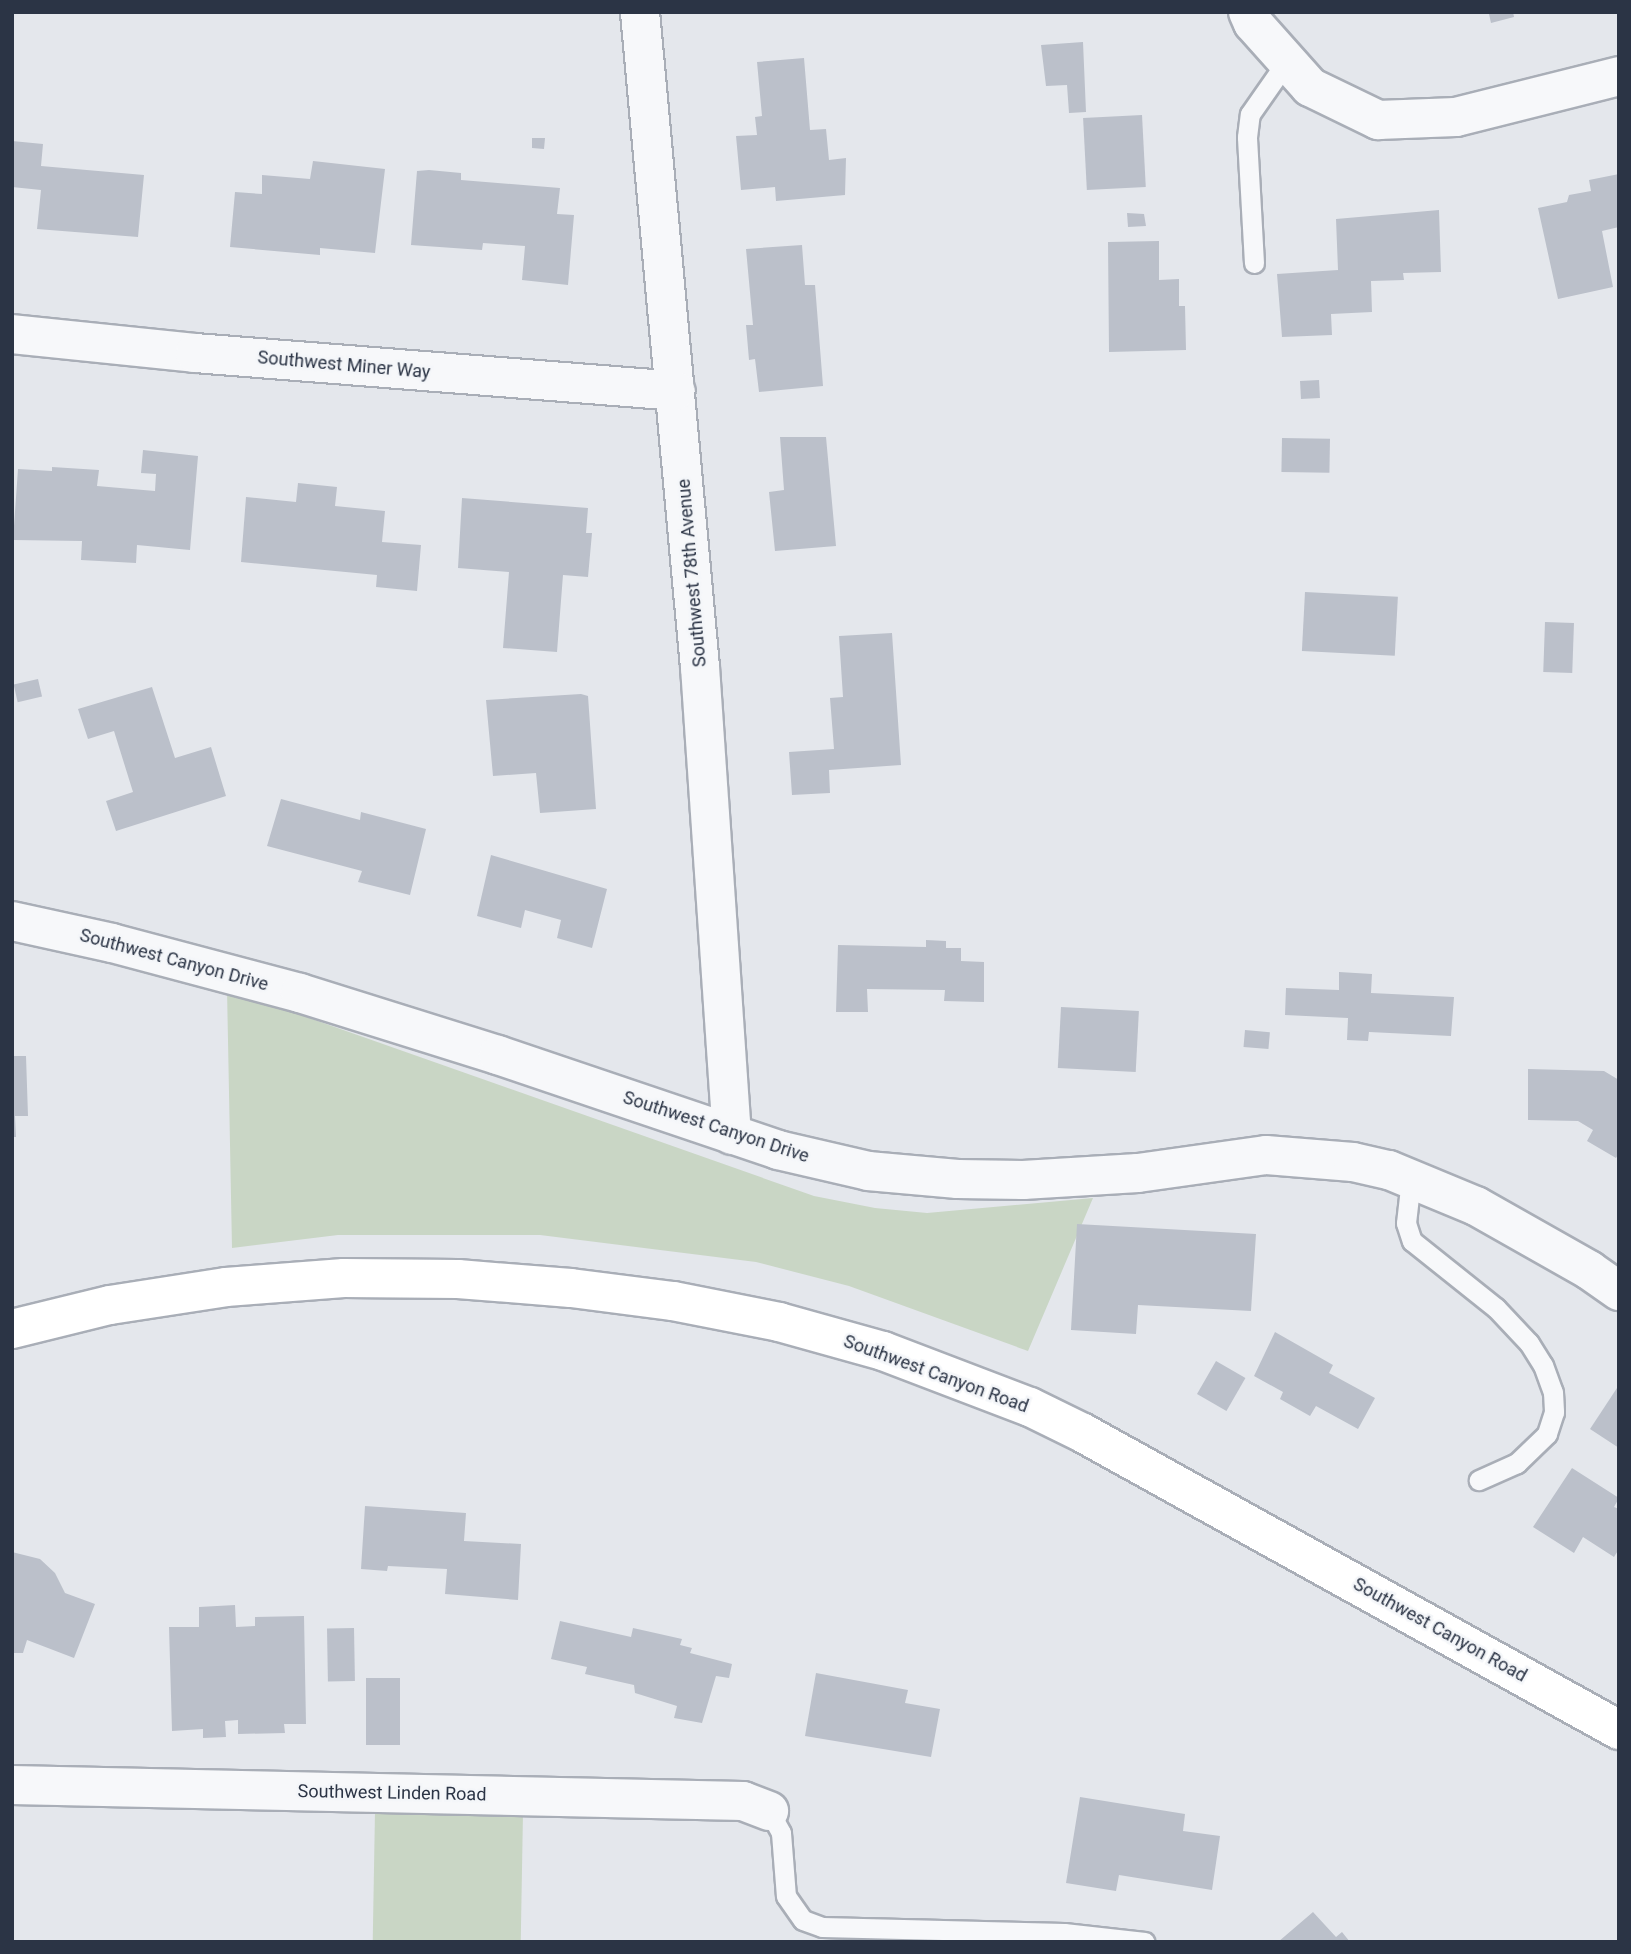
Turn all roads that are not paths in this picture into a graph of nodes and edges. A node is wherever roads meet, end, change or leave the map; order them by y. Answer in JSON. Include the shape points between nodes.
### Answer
{"nodes":[{"id":1,"x":640,"y":12,"type":"edge"},
{"id":2,"x":1248,"y":12,"type":"edge"},
{"id":3,"x":1287,"y":61,"type":"junction"},
{"id":4,"x":1619,"y":76,"type":"edge"},
{"id":5,"x":1254,"y":264,"type":"dead end"},
{"id":6,"x":12,"y":334,"type":"edge"},
{"id":7,"x":676,"y":391,"type":"junction"},
{"id":8,"x":12,"y":921,"type":"edge"},
{"id":9,"x":732,"y":1135,"type":"junction"},
{"id":10,"x":1410,"y":1179,"type":"junction"},
{"id":11,"x":1619,"y":1291,"type":"edge"},
{"id":12,"x":12,"y":1329,"type":"edge"},
{"id":13,"x":1479,"y":1480,"type":"dead end"},
{"id":14,"x":1619,"y":1730,"type":"edge"},
{"id":15,"x":12,"y":1785,"type":"edge"},
{"id":16,"x":769,"y":1811,"type":"joint"},
{"id":17,"x":1144,"y":1942,"type":"edge"}],
"edges":[{"from":1,"to":7,"type":"street","name":"Southwest 78th Avenue"},
{"from":2,"to":3,"type":"street","via":[[1252,23]]},
{"from":3,"to":4,"type":"street","via":[[1310,87],[1378,120],[1456,117]]},
{"from":3,"to":5,"type":"lane","via":[[1250,114],[1247,137]]},
{"from":6,"to":7,"type":"street","name":"Southwest Miner Way"},
{"from":7,"to":9,"type":"street","name":"Southwest 78th Avenue"},
{"from":8,"to":9,"type":"street","name":"Southwest Canyon Drive","via":[[300,993]]},
{"from":9,"to":10,"type":"street","name":"Southwest Canyon Drive","via":[[868,1171],[958,1179],[1138,1173],[1266,1155],[1353,1162]]},
{"from":10,"to":11,"type":"street","name":"Southwest Canyon Drive","via":[[1476,1206]]},
{"from":10,"to":13,"type":"lane","via":[[1406,1223],[1412,1241],[1496,1308],[1529,1343],[1553,1392],[1555,1412],[1546,1434],[1517,1463]]},
{"from":12,"to":14,"type":"main road","name":"Southwest Canyon Road","via":[[110,1305],[226,1287],[344,1278],[458,1279],[571,1288],[673,1301],[779,1322],[883,1351],[1030,1407]]},
{"from":15,"to":16,"type":"street","name":"Southwest Linden Road","via":[[743,1801]]},
{"from":16,"to":17,"type":"lane","via":[[781,1833],[786,1896],[803,1920],[822,1927],[1064,1933]]}]}
